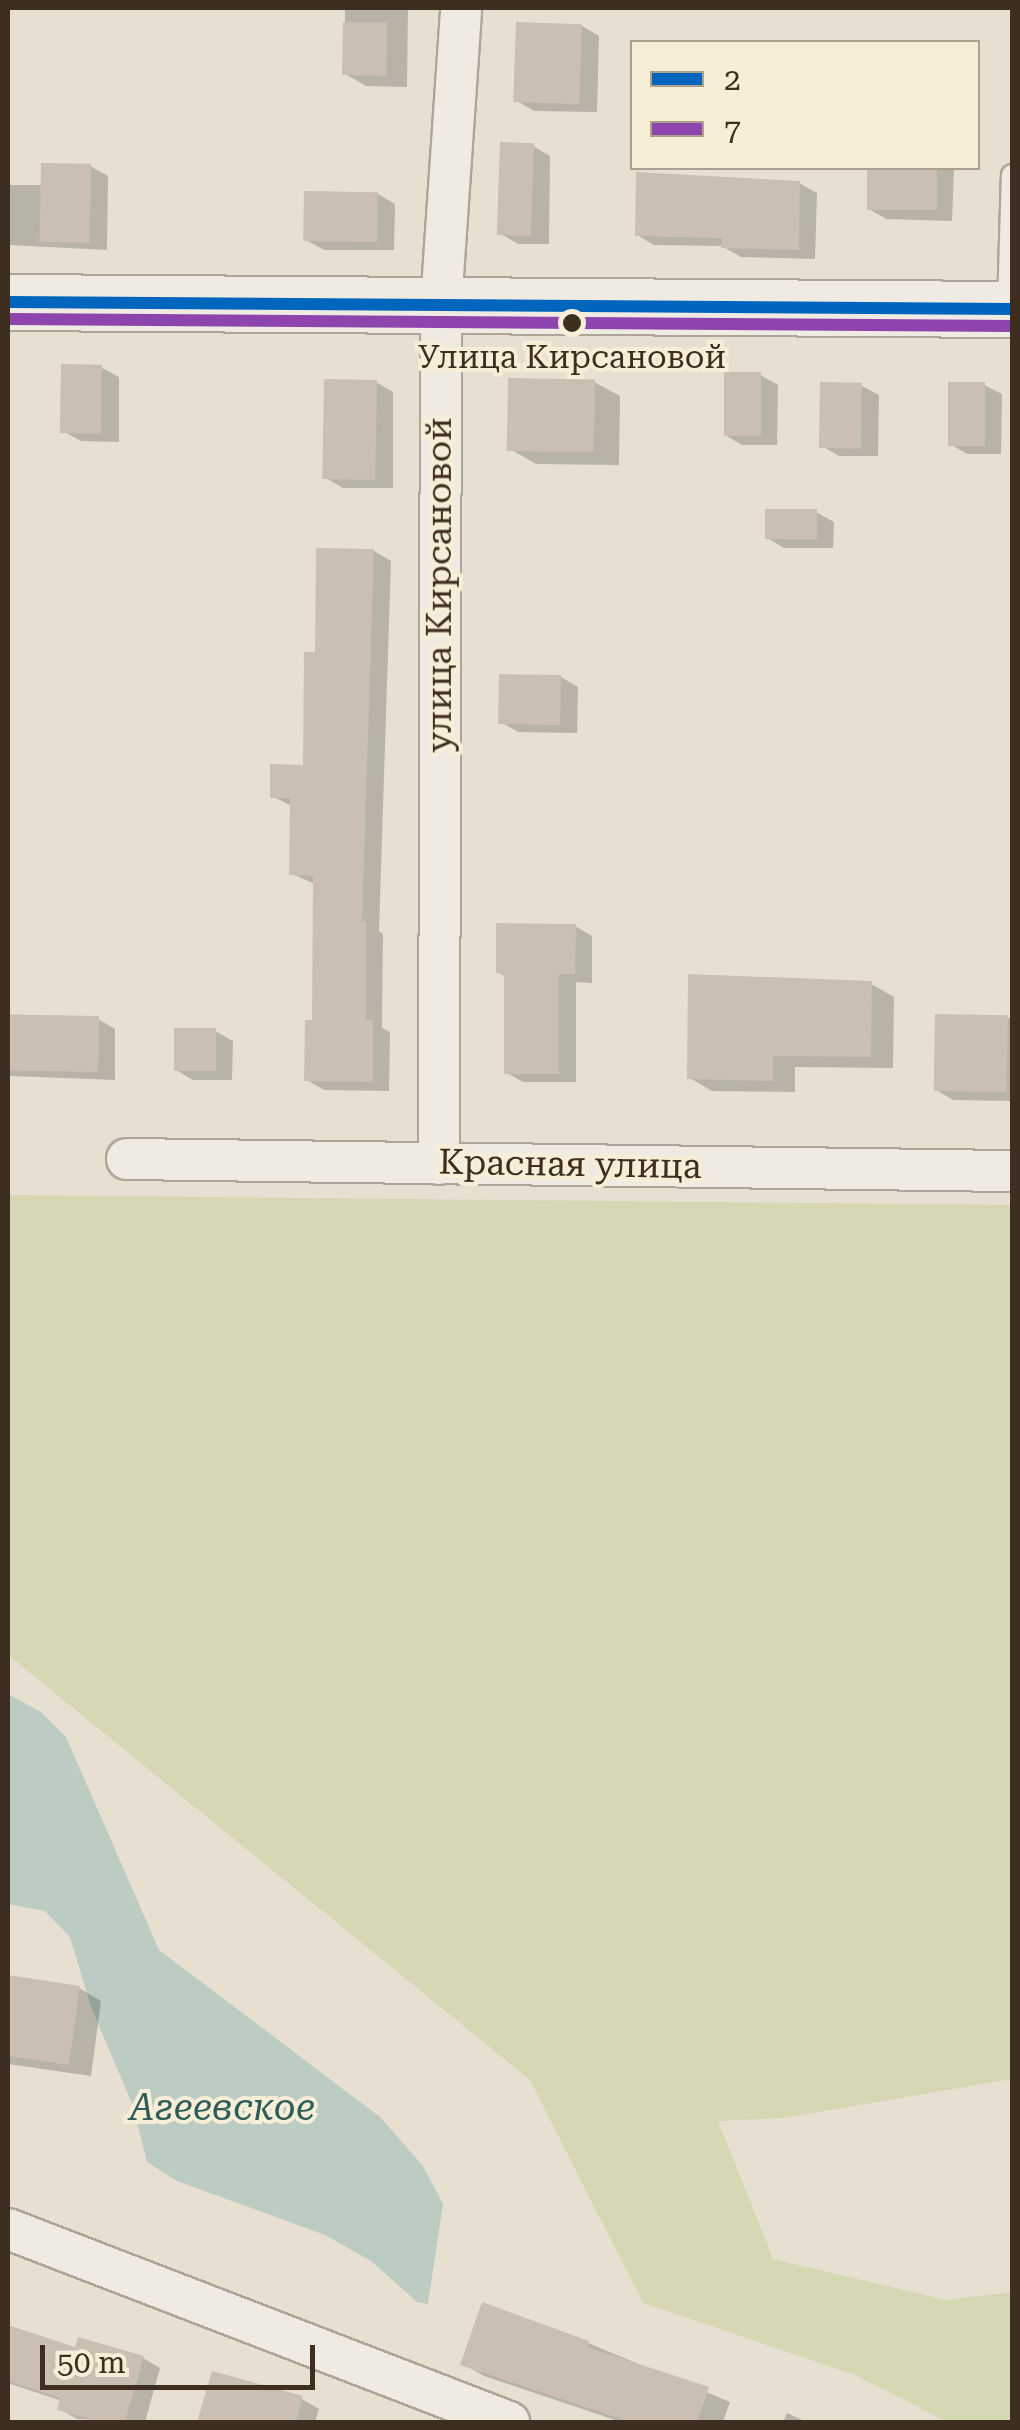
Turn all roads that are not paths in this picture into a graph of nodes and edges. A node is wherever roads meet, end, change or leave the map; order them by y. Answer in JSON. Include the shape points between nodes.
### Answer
{"nodes":[{"id":1,"x":461,"y":8,"type":"edge"},
{"id":2,"x":1012,"y":175,"type":"edge"},
{"id":3,"x":8,"y":302,"type":"edge"},
{"id":4,"x":441,"y":304,"type":"junction"},
{"id":5,"x":1010,"y":309,"type":"edge"},
{"id":6,"x":127,"y":1159,"type":"dead end"},
{"id":7,"x":440,"y":1164,"type":"junction"},
{"id":8,"x":1012,"y":1171,"type":"edge"},
{"id":9,"x":8,"y":2229,"type":"edge"},
{"id":10,"x":510,"y":2422,"type":"edge"}],
"edges":[{"from":1,"to":4,"type":"street","name":"улица Кирсановой"},
{"from":2,"to":5,"type":"lane"},
{"from":3,"to":4,"type":"main road"},
{"from":4,"to":5,"type":"main road"},
{"from":4,"to":7,"type":"street","name":"улица Кирсановой"},
{"from":6,"to":7,"type":"street","name":"Красная улица"},
{"from":7,"to":8,"type":"street","name":"Красная улица"},
{"from":9,"to":10,"type":"street"}]}
